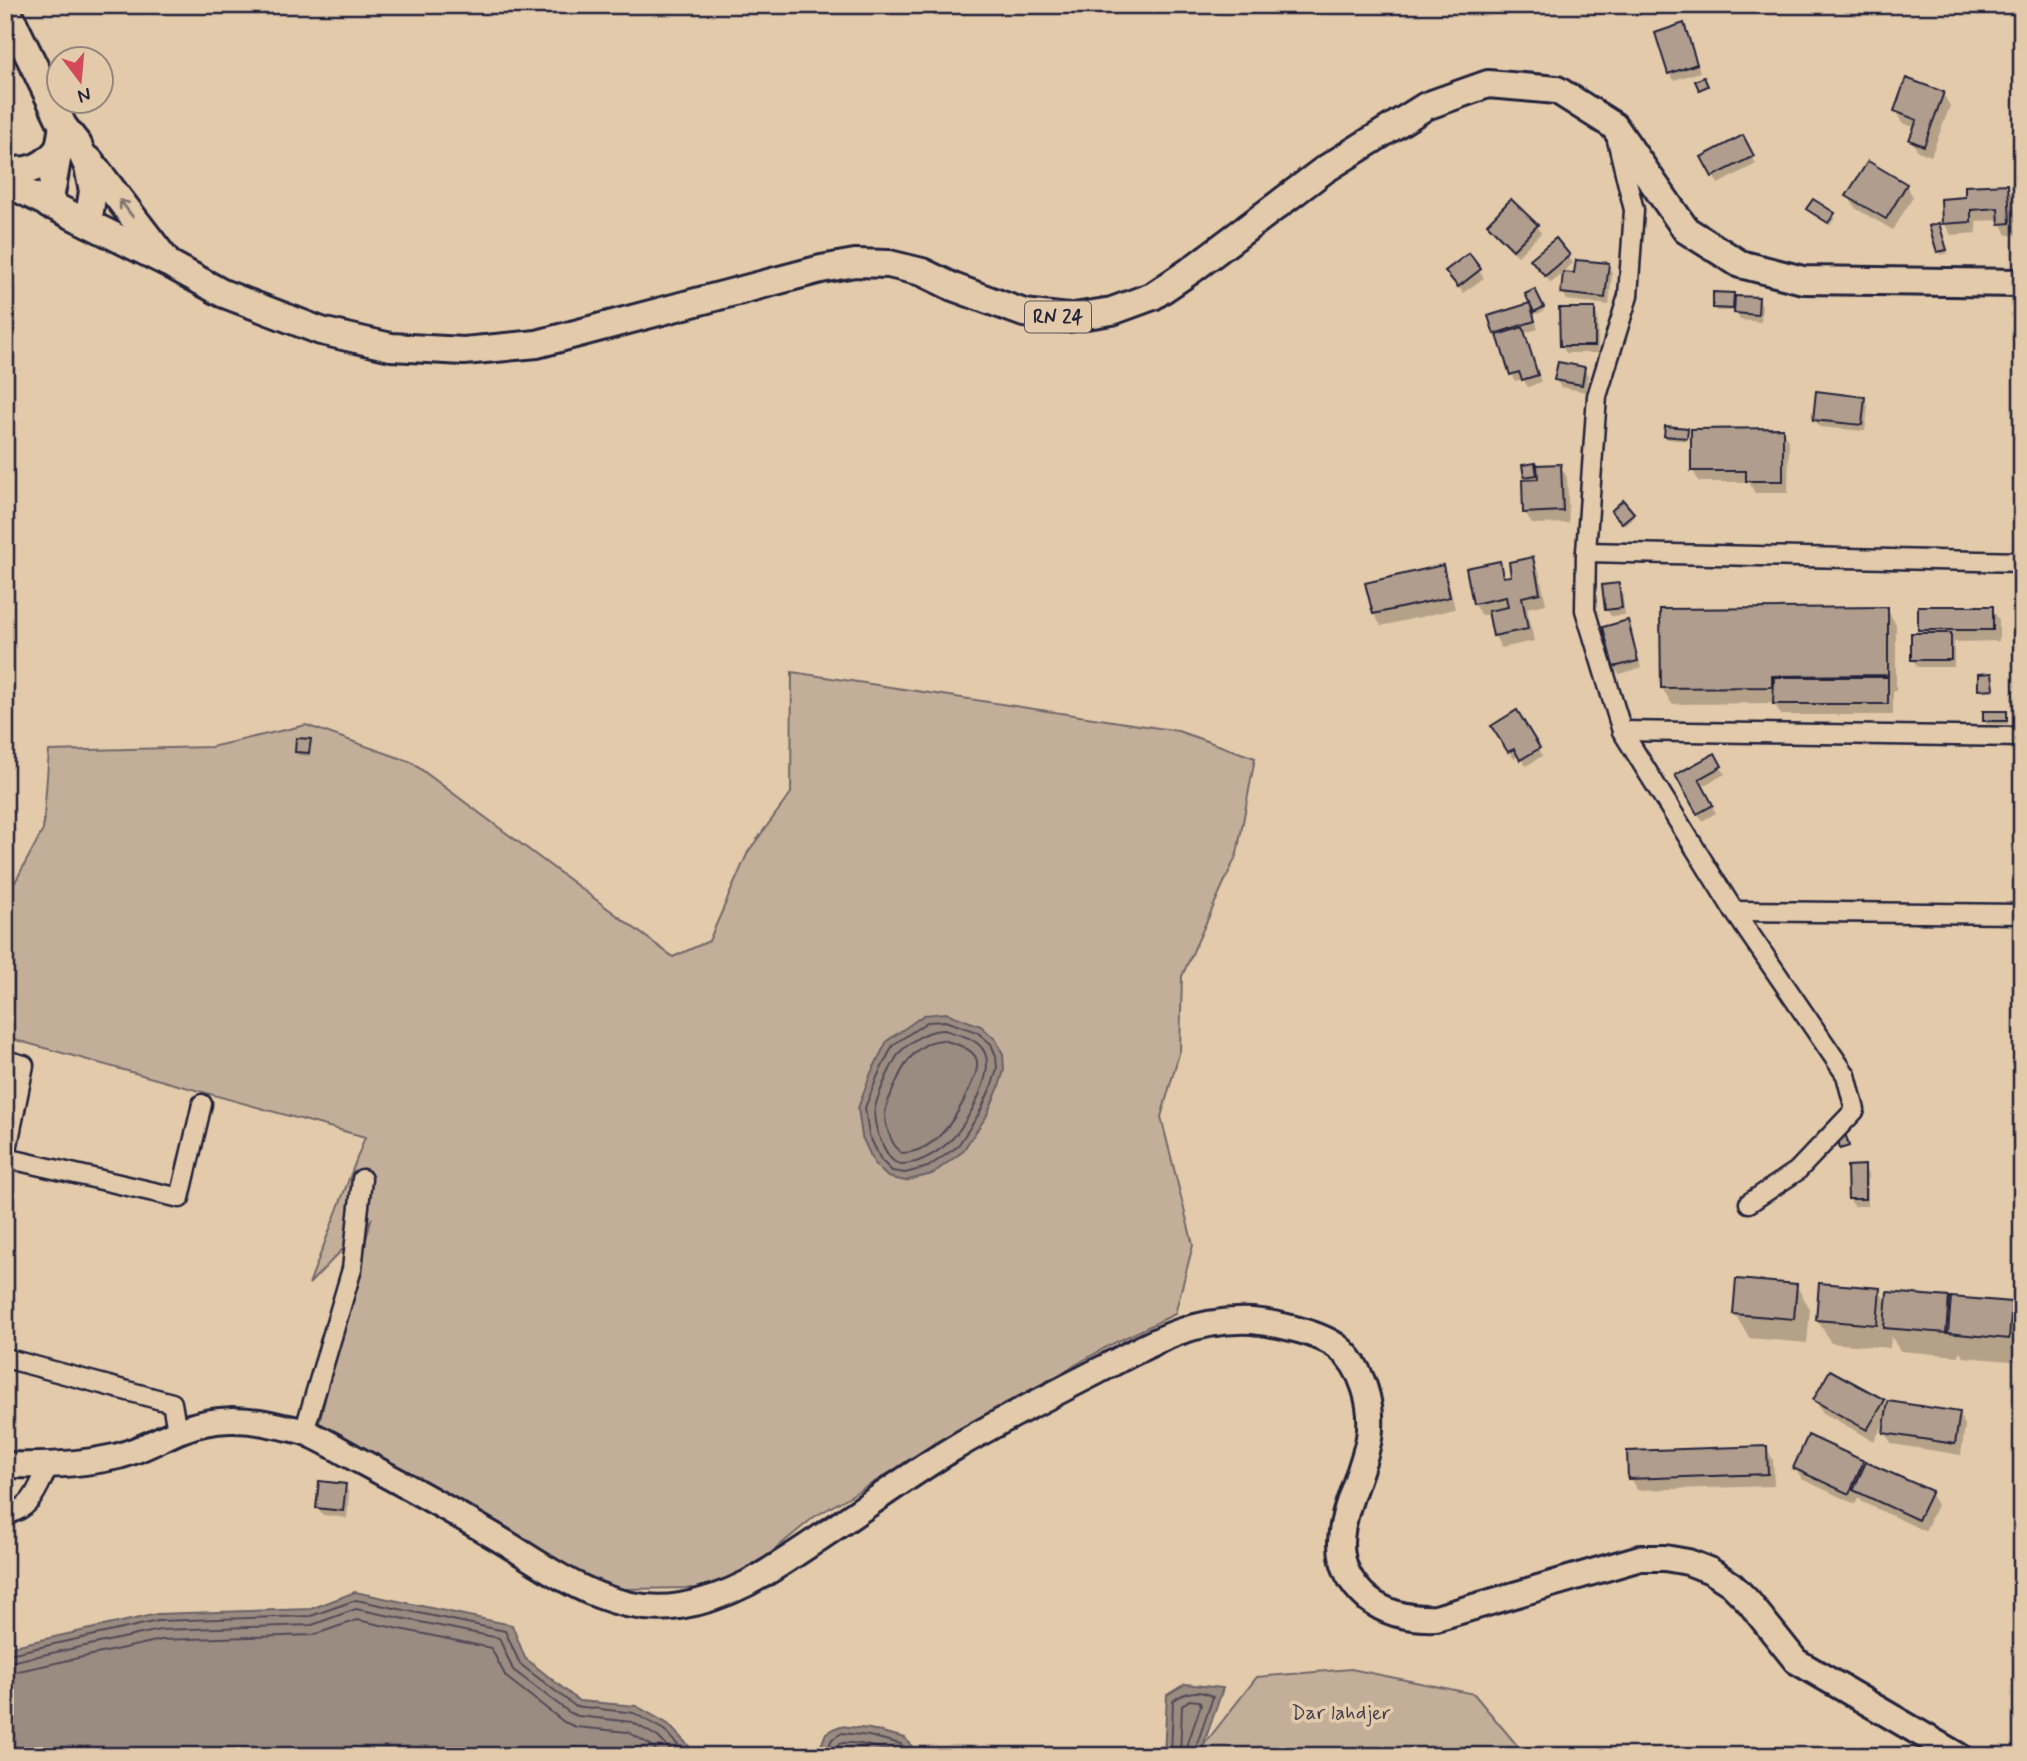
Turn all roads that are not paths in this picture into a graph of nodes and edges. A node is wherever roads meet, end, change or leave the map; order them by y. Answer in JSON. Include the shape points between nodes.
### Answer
{"nodes":[{"id":1,"x":5,"y":6,"type":"edge"},
{"id":2,"x":1614,"y":126,"type":"junction"},
{"id":3,"x":67,"y":140,"type":"junction"},
{"id":4,"x":5,"y":170,"type":"edge"},
{"id":5,"x":5,"y":182,"type":"edge"},
{"id":6,"x":49,"y":205,"type":"junction"},
{"id":7,"x":88,"y":223,"type":"junction"},
{"id":8,"x":168,"y":263,"type":"junction"},
{"id":9,"x":2022,"y":283,"type":"edge"},
{"id":10,"x":1586,"y":552,"type":"junction"},
{"id":11,"x":2022,"y":562,"type":"edge"},
{"id":12,"x":1622,"y":731,"type":"junction"},
{"id":13,"x":2022,"y":737,"type":"edge"},
{"id":14,"x":1734,"y":911,"type":"junction"},
{"id":15,"x":2022,"y":914,"type":"edge"},
{"id":16,"x":5,"y":1060,"type":"edge"},
{"id":17,"x":202,"y":1104,"type":"dead end"},
{"id":18,"x":6,"y":1159,"type":"edge"},
{"id":19,"x":362,"y":1178,"type":"dead end"},
{"id":20,"x":1749,"y":1203,"type":"dead end"},
{"id":21,"x":5,"y":1358,"type":"edge"},
{"id":22,"x":177,"y":1432,"type":"junction"},
{"id":23,"x":304,"y":1432,"type":"junction"},
{"id":24,"x":5,"y":1465,"type":"edge"},
{"id":25,"x":49,"y":1465,"type":"junction"},
{"id":26,"x":5,"y":1515,"type":"edge"},
{"id":27,"x":1959,"y":1756,"type":"edge"}],
"edges":[{"from":1,"to":3,"type":"main road"},
{"from":2,"to":8,"type":"main road","number":"RN 24","via":[[1557,90],[1488,84],[1451,97],[1426,106],[1324,170],[1153,296],[1112,312],[1068,318],[1024,313],[922,272],[889,264],[855,263],[537,344],[464,351],[391,347],[321,331],[222,293]]},
{"from":2,"to":9,"type":"main road","number":"RN 24","via":[[1686,230],[1740,264],[1803,280]]},
{"from":2,"to":10,"type":"street","via":[[1634,210],[1628,296],[1597,397]]},
{"from":3,"to":4,"type":"main road","via":[[36,169]]},
{"from":3,"to":6,"type":"main road"},
{"from":3,"to":7,"type":"main road","via":[[88,167],[93,191]]},
{"from":8,"to":3,"type":"main road","one_way":true},
{"from":5,"to":6,"type":"main road","number":"RN 24"},
{"from":6,"to":7,"type":"main road","number":"RN 24"},
{"from":7,"to":8,"type":"main road","number":"RN 24"},
{"from":10,"to":11,"type":"street"},
{"from":10,"to":12,"type":"street","via":[[1585,610]]},
{"from":12,"to":13,"type":"street"},
{"from":12,"to":14,"type":"street"},
{"from":14,"to":15,"type":"street"},
{"from":14,"to":20,"type":"street","via":[[1846,1075],[1855,1110],[1797,1171]]},
{"from":16,"to":18,"type":"street","via":[[24,1065]]},
{"from":17,"to":18,"type":"street","via":[[180,1198]]},
{"from":19,"to":23,"type":"street","via":[[352,1269]]},
{"from":21,"to":22,"type":"street","via":[[172,1403]]},
{"from":22,"to":23,"type":"street","via":[[229,1418]]},
{"from":22,"to":25,"type":"street","via":[[115,1457]]},
{"from":23,"to":27,"type":"street","via":[[422,1494],[574,1585],[607,1600],[641,1607],[676,1607],[760,1579],[954,1448],[1165,1336],[1218,1323],[1252,1321],[1295,1328],[1336,1345],[1355,1369],[1367,1397],[1369,1439],[1344,1519],[1341,1550],[1351,1578],[1378,1606],[1416,1619],[1436,1618],[1640,1558],[1688,1562],[1731,1584],[1796,1661]]},
{"from":24,"to":25,"type":"street"},
{"from":25,"to":26,"type":"street","via":[[30,1502]]}]}
